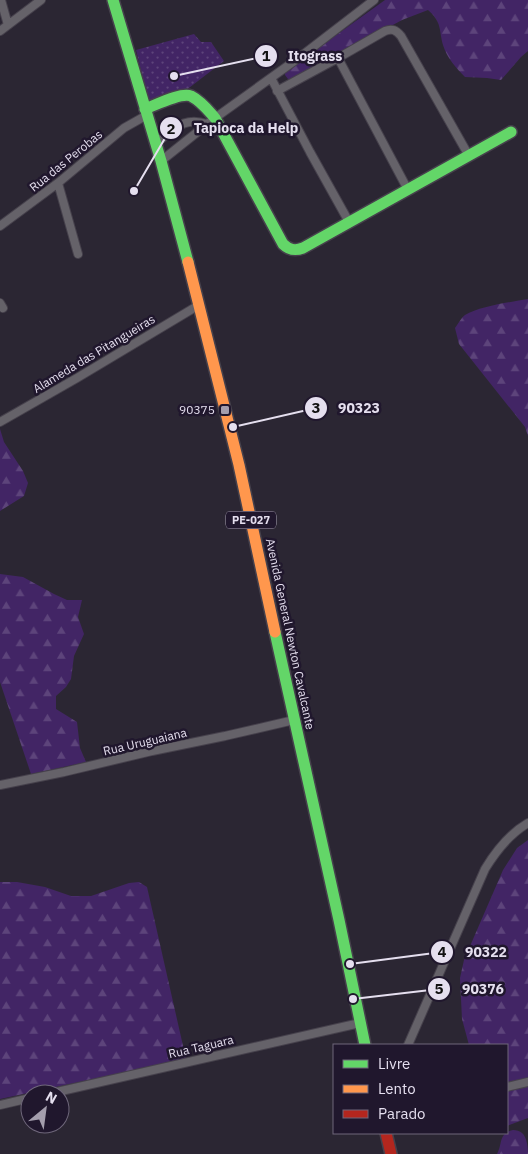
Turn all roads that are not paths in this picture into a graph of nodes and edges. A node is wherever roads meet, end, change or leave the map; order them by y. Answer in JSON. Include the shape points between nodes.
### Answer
{"nodes":[{"id":1,"x":1,"y":0,"type":"edge"},
{"id":2,"x":41,"y":0,"type":"edge"},
{"id":3,"x":113,"y":0,"type":"edge"},
{"id":4,"x":374,"y":0,"type":"edge"},
{"id":5,"x":8,"y":25,"type":"junction"},
{"id":6,"x":0,"y":31,"type":"edge"},
{"id":7,"x":338,"y":58,"type":"junction"},
{"id":8,"x":280,"y":72,"type":"junction"},
{"id":9,"x":271,"y":78,"type":"junction"},
{"id":10,"x":286,"y":85,"type":"junction"},
{"id":11,"x":277,"y":90,"type":"junction"},
{"id":12,"x":146,"y":112,"type":"junction"},
{"id":13,"x":211,"y":121,"type":"junction"},
{"id":14,"x":511,"y":132,"type":"dead end"},
{"id":15,"x":156,"y":144,"type":"junction"},
{"id":16,"x":469,"y":156,"type":"junction"},
{"id":17,"x":161,"y":161,"type":"junction"},
{"id":18,"x":58,"y":183,"type":"junction"},
{"id":19,"x":408,"y":190,"type":"junction"},
{"id":20,"x":349,"y":222,"type":"junction"},
{"id":21,"x":0,"y":226,"type":"edge"},
{"id":22,"x":78,"y":254,"type":"dead end"},
{"id":23,"x":199,"y":304,"type":"junction"},
{"id":24,"x":0,"y":422,"type":"edge"},
{"id":25,"x":294,"y":720,"type":"junction"},
{"id":26,"x":0,"y":785,"type":"edge"},
{"id":27,"x":528,"y":824,"type":"edge"},
{"id":28,"x":360,"y":1022,"type":"junction"},
{"id":29,"x":365,"y":1044,"type":"edge"},
{"id":30,"x":408,"y":1044,"type":"edge"},
{"id":31,"x":528,"y":1082,"type":"edge"},
{"id":32,"x":508,"y":1087,"type":"edge"},
{"id":33,"x":70,"y":1089,"type":"edge"},
{"id":34,"x":20,"y":1100,"type":"edge"},
{"id":35,"x":0,"y":1105,"type":"edge"},
{"id":36,"x":386,"y":1134,"type":"edge"},
{"id":37,"x":391,"y":1154,"type":"edge"}],
"edges":[{"from":1,"to":5,"type":"street"},
{"from":2,"to":5,"type":"street"},
{"from":3,"to":12,"type":"main road","name":"Avenida General Newton Cavalcante","number":"PE-027"},
{"from":4,"to":8,"type":"street"},
{"from":5,"to":6,"type":"street"},
{"from":7,"to":10,"type":"street"},
{"from":7,"to":16,"type":"street","via":[[389,29],[397,31]]},
{"from":7,"to":19,"type":"street"},
{"from":8,"to":9,"type":"street"},
{"from":8,"to":10,"type":"street"},
{"from":9,"to":11,"type":"street"},
{"from":9,"to":13,"type":"street"},
{"from":10,"to":11,"type":"street"},
{"from":11,"to":20,"type":"street"},
{"from":12,"to":13,"type":"main road","via":[[179,96],[189,96],[199,101]]},
{"from":12,"to":15,"type":"main road","name":"Avenida General Newton Cavalcante","number":"PE-027"},
{"from":12,"to":18,"type":"street","name":"Rua das Perobas"},
{"from":13,"to":15,"type":"street","via":[[188,122]]},
{"from":13,"to":17,"type":"street"},
{"from":13,"to":20,"type":"main road","via":[[288,249],[300,250]]},
{"from":14,"to":16,"type":"main road"},
{"from":15,"to":17,"type":"main road","name":"Avenida General Newton Cavalcante","number":"PE-027"},
{"from":16,"to":19,"type":"main road"},
{"from":17,"to":23,"type":"main road","name":"Avenida General Newton Cavalcante","number":"PE-027"},
{"from":18,"to":21,"type":"street","name":"Rua das Perobas"},
{"from":18,"to":22,"type":"street"},
{"from":19,"to":20,"type":"main road"},
{"from":23,"to":24,"type":"street","name":"Alameda das Pitangueiras"},
{"from":23,"to":25,"type":"main road","name":"Avenida General Newton Cavalcante","number":"PE-027","via":[[239,465]]},
{"from":25,"to":26,"type":"street","name":"Rua Uruguaiana"},
{"from":25,"to":28,"type":"main road","name":"Avenida General Newton Cavalcante","number":"PE-027"},
{"from":27,"to":30,"type":"street","via":[[496,850],[485,870]]},
{"from":28,"to":29,"type":"main road","name":"Avenida General Newton Cavalcante","number":"PE-027"},
{"from":28,"to":33,"type":"street","name":"Rua Taguara"},
{"from":31,"to":32,"type":"street"},
{"from":34,"to":35,"type":"street"},
{"from":36,"to":37,"type":"main road"}]}
